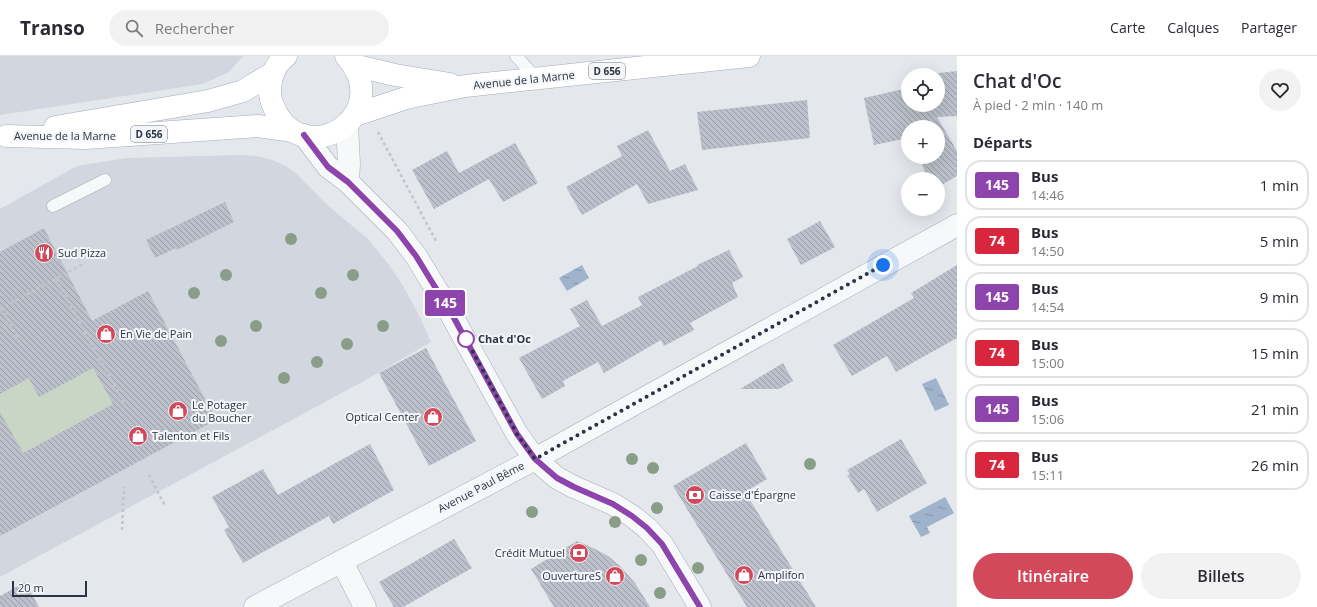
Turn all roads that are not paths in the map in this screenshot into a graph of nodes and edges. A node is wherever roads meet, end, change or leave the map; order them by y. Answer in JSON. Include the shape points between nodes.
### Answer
{"nodes":[{"id":1,"x":516,"y":56,"type":"edge"},
{"id":2,"x":749,"y":56,"type":"edge"},
{"id":3,"x":350,"y":60,"type":"edge"},
{"id":4,"x":278,"y":63,"type":"edge"},
{"id":5,"x":536,"y":78,"type":"junction"},
{"id":6,"x":465,"y":86,"type":"junction"},
{"id":7,"x":351,"y":120,"type":"junction"},
{"id":8,"x":298,"y":133,"type":"junction"},
{"id":9,"x":3,"y":136,"type":"edge"},
{"id":10,"x":105,"y":180,"type":"dead end"},
{"id":11,"x":348,"y":182,"type":"junction"},
{"id":12,"x":53,"y":206,"type":"dead end"},
{"id":13,"x":957,"y":225,"type":"edge"},
{"id":14,"x":535,"y":459,"type":"junction"},
{"id":15,"x":342,"y":562,"type":"junction"},
{"id":16,"x":255,"y":607,"type":"edge"},
{"id":17,"x":365,"y":607,"type":"edge"},
{"id":18,"x":700,"y":607,"type":"edge"}],
"edges":[{"from":1,"to":5,"type":"lane"},
{"from":2,"to":5,"type":"main road","name":"Avenue de la Marne","number":"D 656"},
{"from":3,"to":6,"type":"main road","name":"Avenue de la Marne","number":"D 656","via":[[395,76]]},
{"from":3,"to":7,"type":"main road","via":[[361,80],[361,98]]},
{"from":4,"to":8,"type":"main road","via":[[270,86],[270,99],[282,122]]},
{"from":4,"to":9,"type":"main road","name":"Avenue de la Marne","number":"D 656","via":[[242,90],[208,101]]},
{"from":5,"to":6,"type":"main road","name":"Avenue de la Marne","number":"D 656"},
{"from":6,"to":7,"type":"main road","name":"Avenue de la Marne","number":"D 656","via":[[406,98]]},
{"from":7,"to":8,"type":"main road","name":"Avenue de la Marne","via":[[334,133],[319,136]]},
{"from":7,"to":11,"type":"street"},
{"from":8,"to":9,"type":"main road","name":"Avenue de la Marne","number":"D 656","via":[[258,126],[86,138]]},
{"from":8,"to":11,"type":"street","via":[[328,167]]},
{"from":10,"to":12,"type":"lane"},
{"from":11,"to":14,"type":"street","via":[[397,231],[416,256],[473,352],[517,434]]},
{"from":13,"to":14,"type":"street","name":"Avenue Paul Bême"},
{"from":14,"to":15,"type":"street","name":"Avenue Paul Bême"},
{"from":14,"to":18,"type":"street","via":[[557,478],[613,504],[647,528],[662,544]]},
{"from":15,"to":16,"type":"street","name":"Avenue Paul Bême"},
{"from":15,"to":17,"type":"street"}]}
